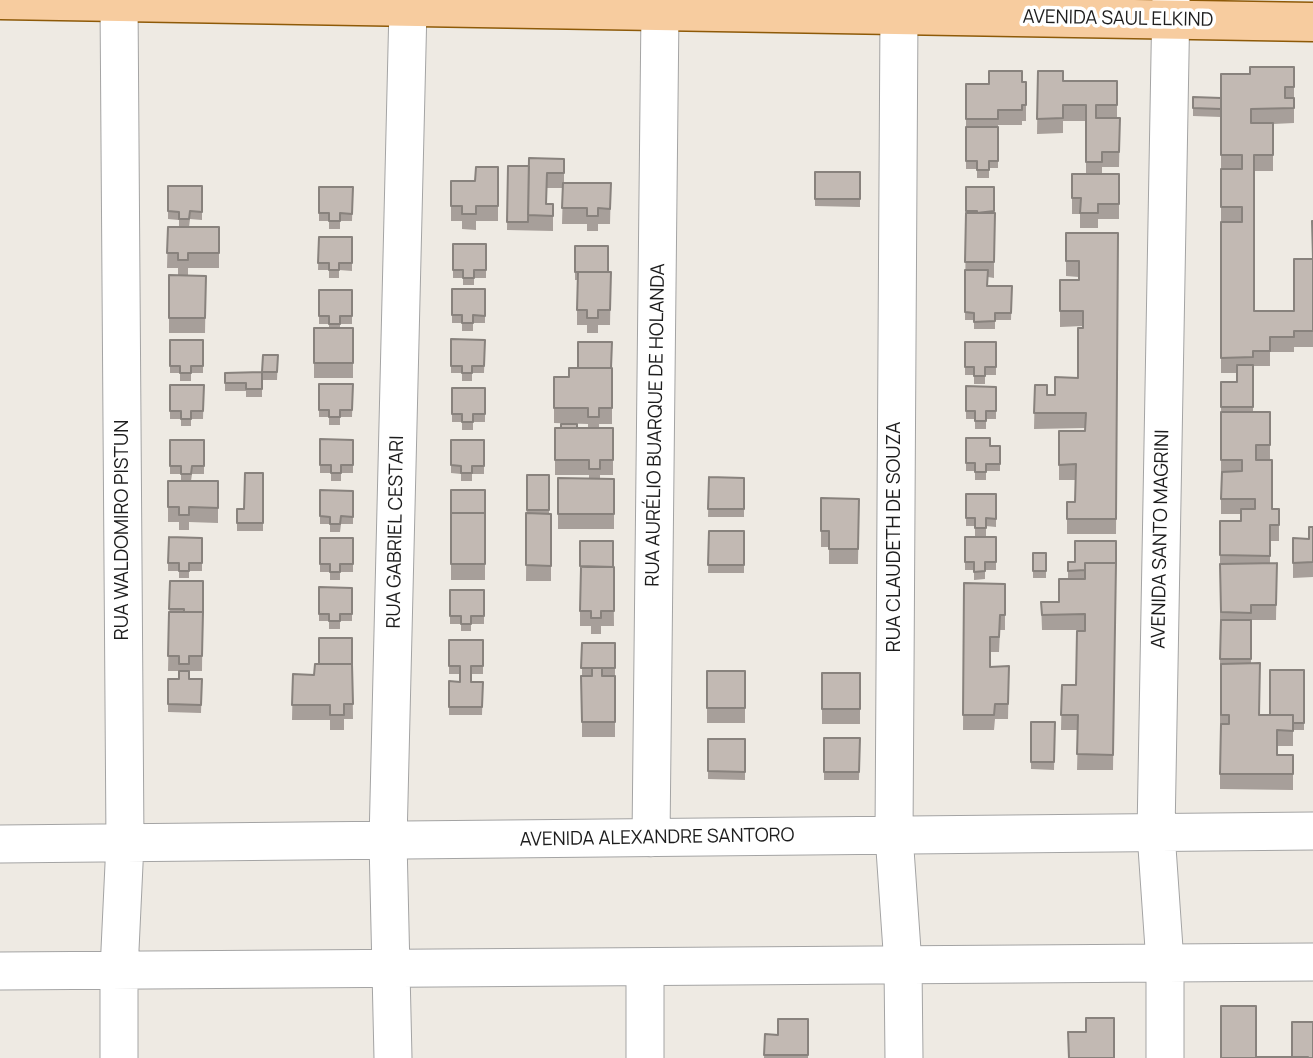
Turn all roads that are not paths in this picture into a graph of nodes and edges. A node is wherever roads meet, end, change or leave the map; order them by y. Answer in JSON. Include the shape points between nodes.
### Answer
{"nodes":[{"id":1,"x":0,"y":0,"type":"edge"},
{"id":2,"x":119,"y":2,"type":"junction"},
{"id":3,"x":317,"y":3,"type":"edge"},
{"id":4,"x":408,"y":7,"type":"junction"},
{"id":5,"x":1171,"y":10,"type":"edge"},
{"id":6,"x":660,"y":11,"type":"junction"},
{"id":7,"x":899,"y":15,"type":"junction"},
{"id":8,"x":1313,"y":22,"type":"edge"},
{"id":9,"x":1313,"y":831,"type":"edge"},
{"id":10,"x":1156,"y":833,"type":"junction"},
{"id":11,"x":894,"y":835,"type":"junction"},
{"id":12,"x":651,"y":838,"type":"junction"},
{"id":13,"x":388,"y":841,"type":"junction"},
{"id":14,"x":125,"y":843,"type":"junction"},
{"id":15,"x":0,"y":844,"type":"edge"},
{"id":16,"x":1313,"y":962,"type":"edge"},
{"id":17,"x":1165,"y":963,"type":"junction"},
{"id":18,"x":903,"y":965,"type":"junction"},
{"id":19,"x":645,"y":967,"type":"junction"},
{"id":20,"x":393,"y":969,"type":"junction"},
{"id":21,"x":0,"y":971,"type":"edge"},
{"id":22,"x":119,"y":971,"type":"junction"},
{"id":23,"x":119,"y":1058,"type":"edge"},
{"id":24,"x":393,"y":1058,"type":"edge"},
{"id":25,"x":645,"y":1058,"type":"edge"},
{"id":26,"x":904,"y":1058,"type":"edge"},
{"id":27,"x":1165,"y":1058,"type":"edge"}],
"edges":[{"from":1,"to":2,"type":"main road","name":"AVENIDA SAUL ELKIND"},
{"from":2,"to":3,"type":"main road","name":"AVENIDA SAUL ELKIND"},
{"from":2,"to":14,"type":"street","name":"RUA WALDOMIRO PISTUN"},
{"from":3,"to":4,"type":"main road","name":"AVENIDA SAUL ELKIND"},
{"from":4,"to":6,"type":"main road","name":"AVENIDA SAUL ELKIND"},
{"from":4,"to":13,"type":"street","name":"RUA GABRIEL CESTARI"},
{"from":5,"to":7,"type":"main road","name":"AVENIDA SAUL ELKIND"},
{"from":5,"to":8,"type":"main road","name":"AVENIDA SAUL ELKIND"},
{"from":5,"to":10,"type":"street","name":"AVENIDA SANTO MAGRINI"},
{"from":6,"to":7,"type":"main road","name":"AVENIDA SAUL ELKIND"},
{"from":6,"to":12,"type":"street","name":"RUA AURÉLIO BUARQUE DE HOLANDA"},
{"from":7,"to":11,"type":"street","name":"RUA CLAUDETH DE SOUZA"},
{"from":9,"to":10,"type":"street","name":"AVENIDA ALEXANDRE SANTORO"},
{"from":10,"to":11,"type":"street","name":"AVENIDA ALEXANDRE SANTORO"},
{"from":10,"to":17,"type":"street","name":"AVENIDA SANTO MAGRINI"},
{"from":11,"to":12,"type":"street","name":"AVENIDA ALEXANDRE SANTORO"},
{"from":11,"to":18,"type":"street","name":"RUA CLAUDETH DE SOUZA"},
{"from":12,"to":13,"type":"street","name":"AVENIDA ALEXANDRE SANTORO"},
{"from":13,"to":14,"type":"street","name":"AVENIDA ALEXANDRE SANTORO"},
{"from":13,"to":20,"type":"street","name":"RUA GABRIEL CESTARI"},
{"from":14,"to":15,"type":"street","name":"AVENIDA ALEXANDRE SANTORO"},
{"from":14,"to":22,"type":"street","name":"RUA WALDOMIRO PISTUN"},
{"from":16,"to":17,"type":"street"},
{"from":17,"to":18,"type":"street"},
{"from":17,"to":27,"type":"street","name":"AVENIDA SANTO MAGRINI"},
{"from":18,"to":19,"type":"street"},
{"from":18,"to":26,"type":"street","name":"RUA CLAUDETH DE SOUZA"},
{"from":19,"to":20,"type":"street"},
{"from":19,"to":25,"type":"street"},
{"from":20,"to":22,"type":"street"},
{"from":20,"to":24,"type":"street","name":"RUA GABRIEL CESTARI"},
{"from":21,"to":22,"type":"street"},
{"from":22,"to":23,"type":"street","name":"RUA WALDOMIRO PISTUN"}]}
